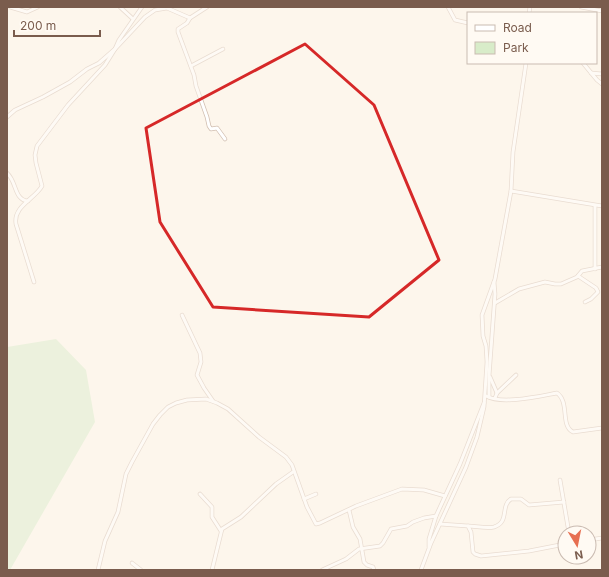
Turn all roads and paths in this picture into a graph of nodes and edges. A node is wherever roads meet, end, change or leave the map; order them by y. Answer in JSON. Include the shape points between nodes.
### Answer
{"nodes":[{"id":1,"x":10,"y":7,"type":"edge"},
{"id":2,"x":38,"y":7,"type":"edge"},
{"id":3,"x":120,"y":7,"type":"edge"},
{"id":4,"x":142,"y":7,"type":"edge"},
{"id":5,"x":207,"y":7,"type":"edge"},
{"id":6,"x":448,"y":7,"type":"edge"},
{"id":7,"x":581,"y":7,"type":"edge"},
{"id":8,"x":154,"y":9,"type":"edge"},
{"id":9,"x":201,"y":9,"type":"edge"},
{"id":10,"x":589,"y":9,"type":"junction"},
{"id":11,"x":602,"y":11,"type":"edge"},
{"id":12,"x":587,"y":12,"type":"edge"},
{"id":13,"x":190,"y":18,"type":"junction"},
{"id":14,"x":134,"y":19,"type":"junction"},
{"id":15,"x":467,"y":23,"type":"edge"},
{"id":16,"x":115,"y":49,"type":"junction"},
{"id":17,"x":223,"y":49,"type":"dead end"},
{"id":18,"x":526,"y":64,"type":"edge"},
{"id":19,"x":584,"y":64,"type":"edge"},
{"id":20,"x":191,"y":66,"type":"junction"},
{"id":21,"x":602,"y":73,"type":"edge"},
{"id":22,"x":591,"y":74,"type":"junction"},
{"id":23,"x":602,"y":84,"type":"edge"},
{"id":24,"x":7,"y":117,"type":"edge"},
{"id":25,"x":225,"y":139,"type":"dead end"},
{"id":26,"x":7,"y":173,"type":"edge"},
{"id":27,"x":511,"y":191,"type":"junction"},
{"id":28,"x":28,"y":201,"type":"junction"},
{"id":29,"x":595,"y":206,"type":"junction"},
{"id":30,"x":602,"y":206,"type":"edge"},
{"id":31,"x":602,"y":267,"type":"edge"},
{"id":32,"x":595,"y":268,"type":"junction"},
{"id":33,"x":578,"y":276,"type":"junction"},
{"id":34,"x":494,"y":281,"type":"junction"},
{"id":35,"x":34,"y":282,"type":"dead end"},
{"id":36,"x":585,"y":302,"type":"dead end"},
{"id":37,"x":495,"y":303,"type":"junction"},
{"id":38,"x":182,"y":315,"type":"dead end"},
{"id":39,"x":488,"y":375,"type":"junction"},
{"id":40,"x":516,"y":375,"type":"dead end"},
{"id":41,"x":497,"y":393,"type":"junction"},
{"id":42,"x":488,"y":396,"type":"junction"},
{"id":43,"x":495,"y":398,"type":"junction"},
{"id":44,"x":212,"y":401,"type":"junction"},
{"id":45,"x":486,"y":401,"type":"junction"},
{"id":46,"x":602,"y":428,"type":"edge"},
{"id":47,"x":293,"y":472,"type":"junction"},
{"id":48,"x":560,"y":480,"type":"dead end"},
{"id":49,"x":200,"y":494,"type":"dead end"},
{"id":50,"x":316,"y":494,"type":"dead end"},
{"id":51,"x":446,"y":496,"type":"junction"},
{"id":52,"x":304,"y":500,"type":"junction"},
{"id":53,"x":564,"y":502,"type":"junction"},
{"id":54,"x":349,"y":510,"type":"junction"},
{"id":55,"x":436,"y":516,"type":"junction"},
{"id":56,"x":440,"y":524,"type":"junction"},
{"id":57,"x":568,"y":525,"type":"edge"},
{"id":58,"x":468,"y":526,"type":"junction"},
{"id":59,"x":221,"y":531,"type":"junction"},
{"id":60,"x":557,"y":546,"type":"edge"},
{"id":61,"x":362,"y":548,"type":"junction"},
{"id":62,"x":429,"y":549,"type":"junction"},
{"id":63,"x":132,"y":564,"type":"dead end"},
{"id":64,"x":98,"y":570,"type":"edge"},
{"id":65,"x":141,"y":570,"type":"edge"},
{"id":66,"x":212,"y":570,"type":"edge"},
{"id":67,"x":322,"y":570,"type":"edge"},
{"id":68,"x":374,"y":570,"type":"edge"},
{"id":69,"x":421,"y":570,"type":"edge"}],
"edges":[{"from":1,"to":2,"type":"street","via":[[26,12]]},
{"from":3,"to":14,"type":"street"},
{"from":4,"to":14,"type":"street"},
{"from":5,"to":9,"type":"street"},
{"from":6,"to":15,"type":"street","via":[[455,20]]},
{"from":7,"to":10,"type":"street"},
{"from":8,"to":13,"type":"street","via":[[167,8]]},
{"from":8,"to":16,"type":"street"},
{"from":9,"to":13,"type":"street"},
{"from":10,"to":11,"type":"street"},
{"from":10,"to":12,"type":"street"},
{"from":13,"to":20,"type":"street","via":[[178,30]]},
{"from":14,"to":16,"type":"street"},
{"from":16,"to":24,"type":"street","via":[[70,82],[43,98],[20,107]]},
{"from":16,"to":28,"type":"street","via":[[105,65],[68,105],[37,146],[36,163],[42,186]]},
{"from":17,"to":20,"type":"street"},
{"from":18,"to":27,"type":"street","via":[[513,152]]},
{"from":19,"to":22,"type":"street"},
{"from":20,"to":25,"type":"street","via":[[210,128],[217,128]]},
{"from":21,"to":22,"type":"street"},
{"from":22,"to":23,"type":"street"},
{"from":26,"to":28,"type":"street","via":[[13,180],[20,198]]},
{"from":27,"to":29,"type":"street"},
{"from":27,"to":34,"type":"street"},
{"from":28,"to":35,"type":"street","via":[[15,215],[15,220]]},
{"from":29,"to":30,"type":"street"},
{"from":29,"to":32,"type":"street"},
{"from":31,"to":32,"type":"street"},
{"from":32,"to":33,"type":"street","via":[[582,271]]},
{"from":33,"to":36,"type":"street","via":[[598,292],[591,300]]},
{"from":33,"to":37,"type":"street","via":[[561,284],[545,282],[519,289]]},
{"from":34,"to":37,"type":"street"},
{"from":34,"to":39,"type":"street","via":[[482,315]]},
{"from":37,"to":39,"type":"street"},
{"from":38,"to":44,"type":"street","via":[[200,353],[201,362],[197,375]]},
{"from":39,"to":41,"type":"street"},
{"from":39,"to":42,"type":"street"},
{"from":40,"to":41,"type":"street"},
{"from":41,"to":43,"type":"street"},
{"from":42,"to":43,"type":"street"},
{"from":42,"to":45,"type":"street"},
{"from":43,"to":46,"type":"street","via":[[531,398],[557,393],[562,397],[570,430]]},
{"from":44,"to":47,"type":"street","via":[[228,409],[286,457],[292,465]]},
{"from":44,"to":64,"type":"street","via":[[200,399],[176,403],[168,407],[152,424],[126,474],[118,512],[105,541]]},
{"from":45,"to":51,"type":"street"},
{"from":45,"to":56,"type":"street","via":[[477,437]]},
{"from":47,"to":52,"type":"street"},
{"from":47,"to":59,"type":"street"},
{"from":48,"to":53,"type":"street"},
{"from":49,"to":59,"type":"street","via":[[212,507],[212,517]]},
{"from":50,"to":52,"type":"street"},
{"from":51,"to":54,"type":"street","via":[[424,490],[402,489]]},
{"from":51,"to":55,"type":"street"},
{"from":52,"to":54,"type":"street","via":[[316,524]]},
{"from":53,"to":57,"type":"street"},
{"from":53,"to":58,"type":"street","via":[[529,505],[521,499],[511,499],[506,505],[505,516],[498,525]]},
{"from":54,"to":61,"type":"street"},
{"from":55,"to":61,"type":"street","via":[[412,522],[407,526],[391,528],[380,546]]},
{"from":55,"to":62,"type":"street","via":[[429,539]]},
{"from":56,"to":58,"type":"street"},
{"from":56,"to":62,"type":"street"},
{"from":58,"to":60,"type":"street","via":[[473,552],[481,556]]},
{"from":59,"to":66,"type":"street"},
{"from":61,"to":67,"type":"street"},
{"from":61,"to":68,"type":"street","via":[[364,562]]},
{"from":62,"to":69,"type":"street"},
{"from":63,"to":65,"type":"street"}]}
